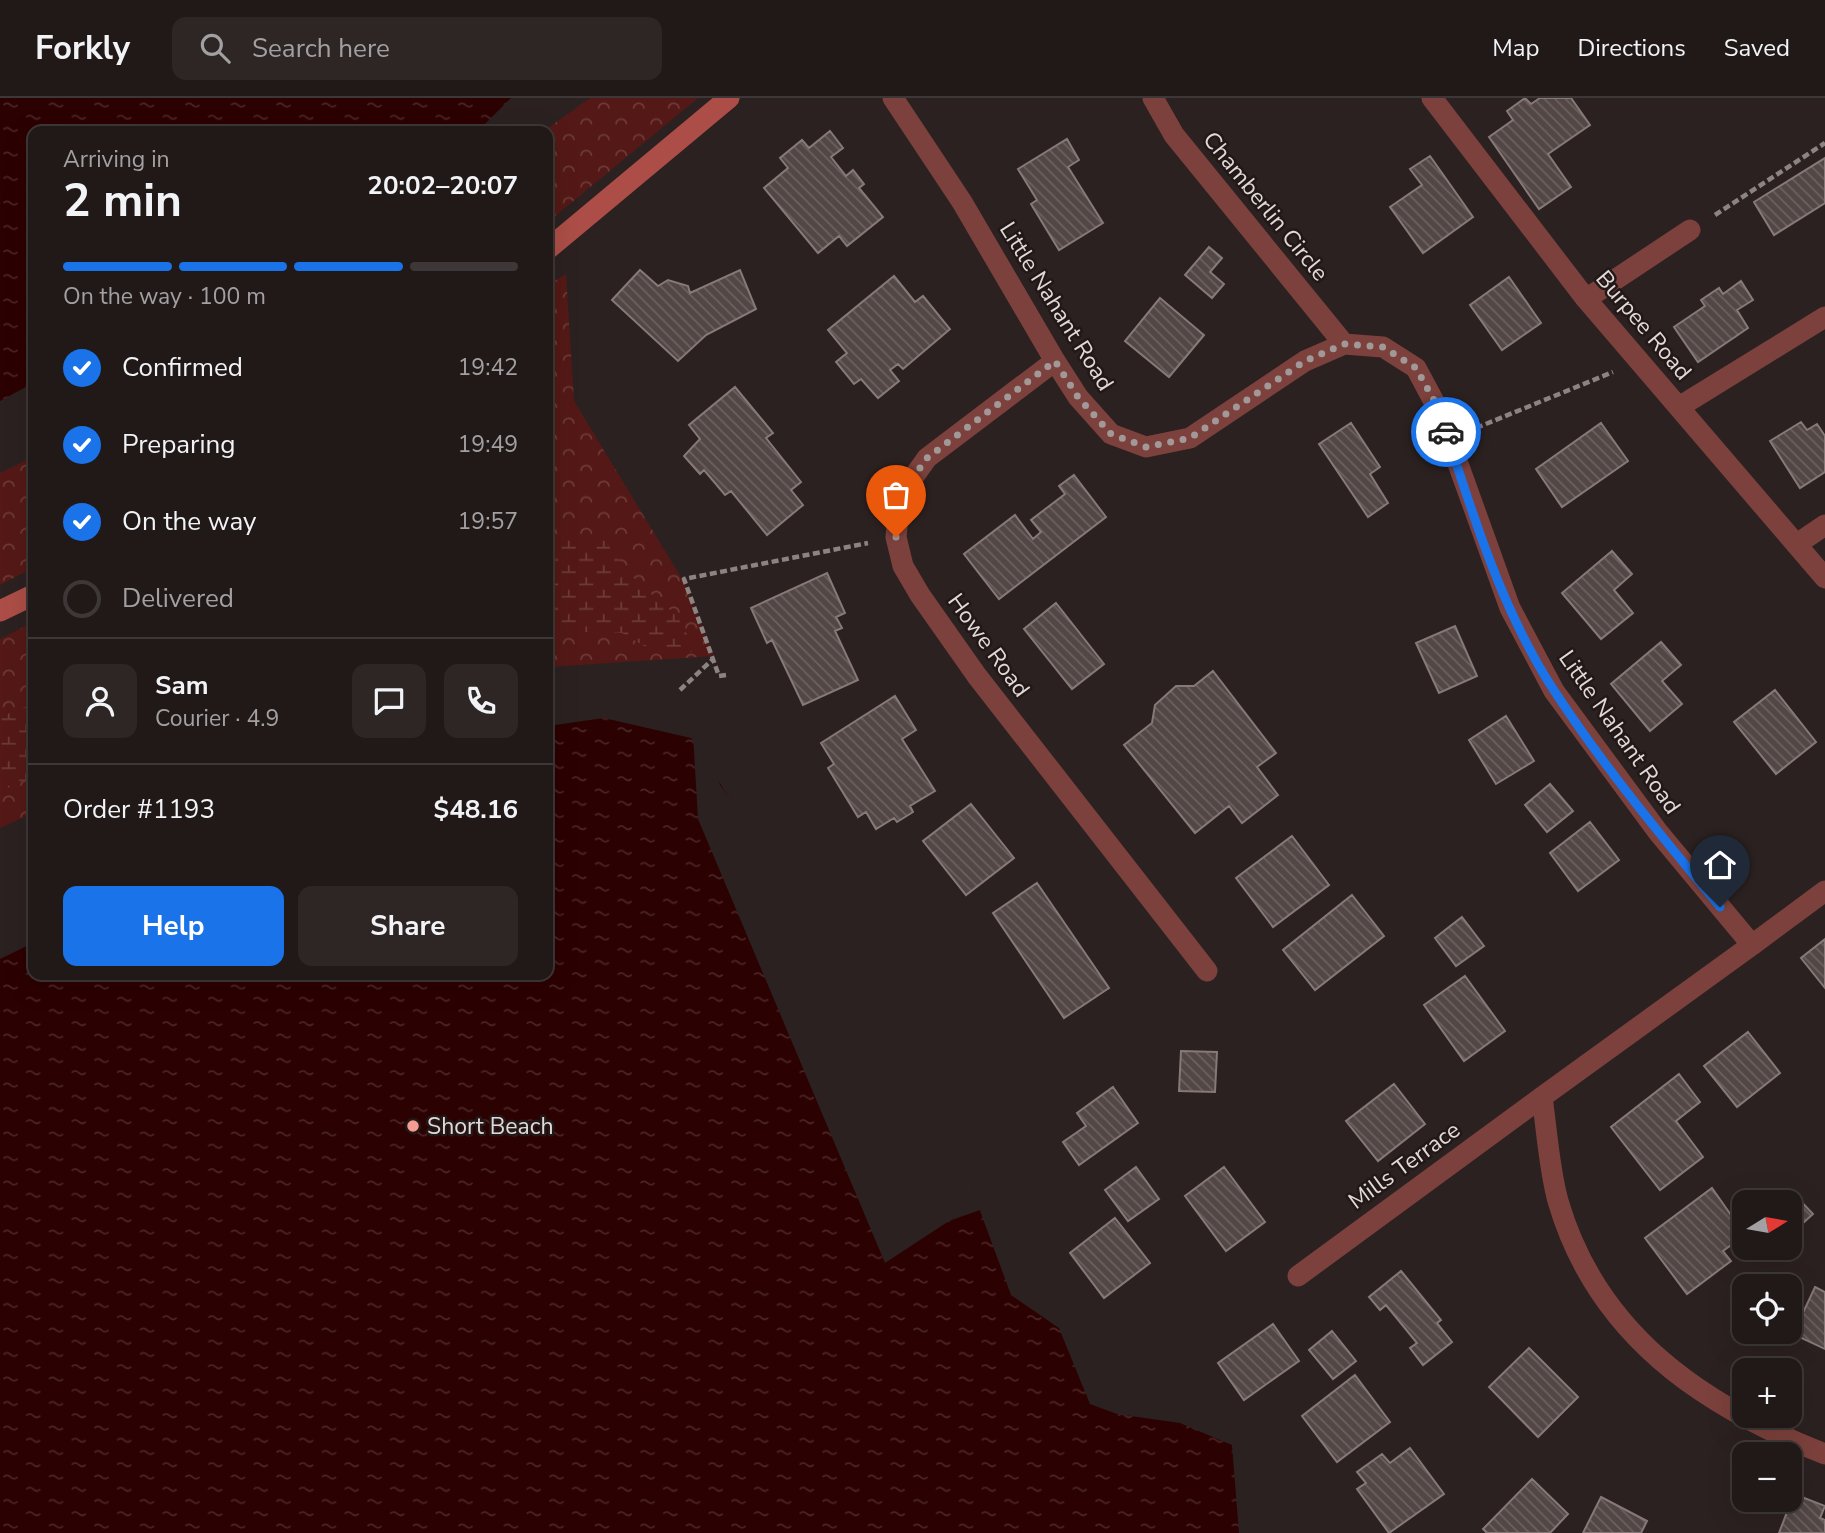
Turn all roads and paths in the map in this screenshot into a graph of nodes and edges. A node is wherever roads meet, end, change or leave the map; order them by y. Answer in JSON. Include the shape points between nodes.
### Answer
{"nodes":[{"id":1,"x":729,"y":98,"type":"edge"},
{"id":2,"x":893,"y":98,"type":"edge"},
{"id":3,"x":1153,"y":98,"type":"edge"},
{"id":4,"x":1432,"y":98,"type":"edge"},
{"id":5,"x":1825,"y":143,"type":"edge"},
{"id":6,"x":1690,"y":230,"type":"joint"},
{"id":7,"x":553,"y":245,"type":"edge"},
{"id":8,"x":1586,"y":299,"type":"junction"},
{"id":9,"x":1825,"y":317,"type":"edge"},
{"id":10,"x":1344,"y":344,"type":"junction"},
{"id":11,"x":1055,"y":361,"type":"junction"},
{"id":12,"x":1640,"y":361,"type":"junction"},
{"id":13,"x":1679,"y":407,"type":"junction"},
{"id":14,"x":1449,"y":439,"type":"junction"},
{"id":15,"x":1825,"y":525,"type":"edge"},
{"id":16,"x":896,"y":537,"type":"junction"},
{"id":17,"x":1797,"y":544,"type":"junction"},
{"id":18,"x":1825,"y":578,"type":"edge"},
{"id":19,"x":28,"y":597,"type":"edge"},
{"id":20,"x":0,"y":611,"type":"edge"},
{"id":21,"x":712,"y":660,"type":"junction"},
{"id":22,"x":726,"y":675,"type":"dead end"},
{"id":23,"x":680,"y":690,"type":"dead end"},
{"id":24,"x":1825,"y":891,"type":"edge"},
{"id":25,"x":1752,"y":945,"type":"junction"},
{"id":26,"x":1207,"y":971,"type":"dead end"},
{"id":27,"x":1542,"y":1097,"type":"junction"},
{"id":28,"x":1298,"y":1276,"type":"dead end"},
{"id":29,"x":1825,"y":1454,"type":"edge"}],
"edges":[{"from":1,"to":7,"type":"main road"},
{"from":2,"to":11,"type":"street","name":"Little Nahant Road","via":[[962,202]]},
{"from":3,"to":10,"type":"street","name":"Chamberlin Circle","via":[[1174,135]]},
{"from":4,"to":8,"type":"street","name":"Burpee Road"},
{"from":5,"to":6,"type":"path"},
{"from":6,"to":8,"type":"street"},
{"from":8,"to":12,"type":"street","name":"Burpee Road"},
{"from":9,"to":13,"type":"street"},
{"from":10,"to":11,"type":"street","name":"Little Nahant Road","via":[[1305,361],[1190,438],[1146,447],[1111,434],[1078,397]]},
{"from":10,"to":14,"type":"street","name":"Little Nahant Road","via":[[1383,347],[1416,368],[1440,411]]},
{"from":11,"to":16,"type":"street","name":"Howe Road","via":[[927,458],[900,496]]},
{"from":12,"to":13,"type":"street","name":"Burpee Road"},
{"from":12,"to":14,"type":"path"},
{"from":13,"to":17,"type":"street","name":"Burpee Road"},
{"from":14,"to":25,"type":"street","name":"Little Nahant Road","via":[[1510,608],[1554,691],[1658,832]]},
{"from":15,"to":17,"type":"street"},
{"from":16,"to":21,"type":"path","via":[[684,579]]},
{"from":16,"to":26,"type":"street","name":"Howe Road","via":[[903,566],[970,666]]},
{"from":17,"to":18,"type":"street","name":"Burpee Road"},
{"from":19,"to":20,"type":"main road"},
{"from":21,"to":22,"type":"path","via":[[719,676]]},
{"from":21,"to":23,"type":"path"},
{"from":24,"to":25,"type":"street"},
{"from":25,"to":27,"type":"street"},
{"from":27,"to":28,"type":"street","name":"Mills Terrace"},
{"from":27,"to":29,"type":"street","via":[[1558,1201],[1588,1274],[1634,1338],[1701,1394]]}]}
